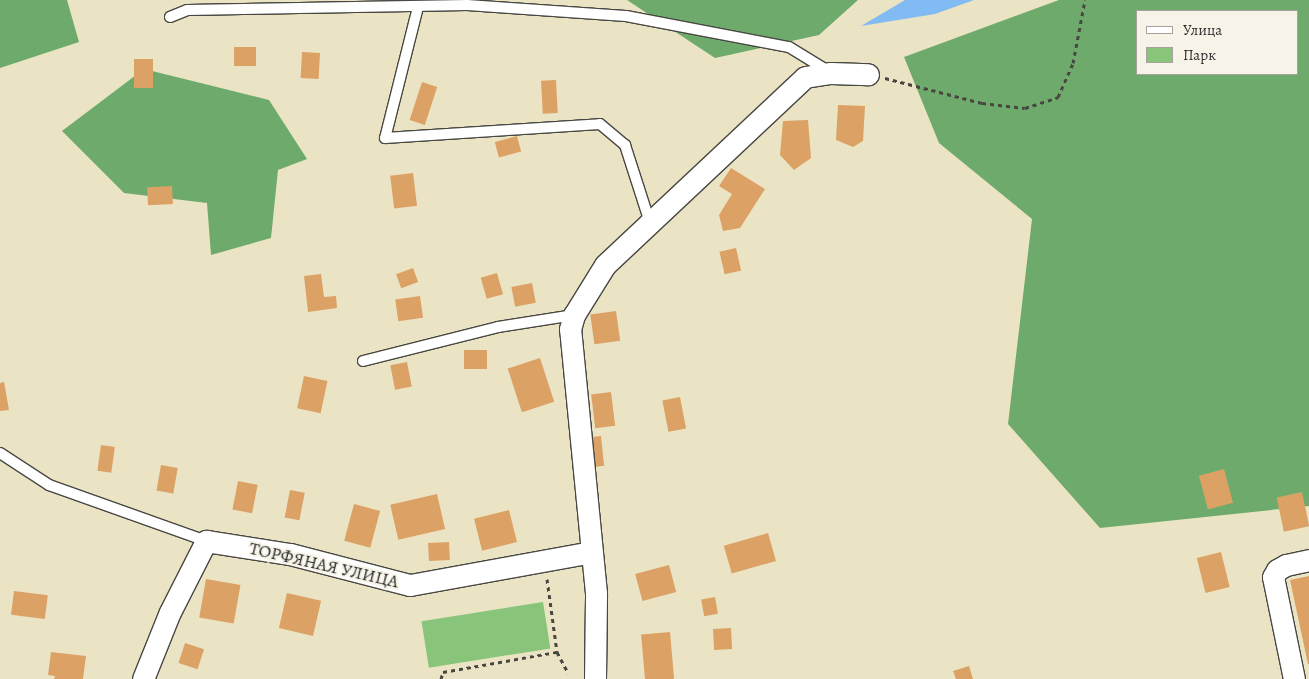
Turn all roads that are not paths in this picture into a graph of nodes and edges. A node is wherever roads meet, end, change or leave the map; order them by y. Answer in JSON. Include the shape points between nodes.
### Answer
{"nodes":[{"id":1,"x":418,"y":7,"type":"junction"},
{"id":2,"x":170,"y":17,"type":"dead end"},
{"id":3,"x":831,"y":73,"type":"junction"},
{"id":4,"x":868,"y":74,"type":"road end"},
{"id":5,"x":650,"y":223,"type":"junction"},
{"id":6,"x":574,"y":315,"type":"junction"},
{"id":7,"x":363,"y":361,"type":"dead end"},
{"id":8,"x":0,"y":453,"type":"edge"},
{"id":9,"x":206,"y":541,"type":"junction"},
{"id":10,"x":591,"y":552,"type":"junction"},
{"id":11,"x":1309,"y":560,"type":"edge"},
{"id":12,"x":143,"y":679,"type":"edge"},
{"id":13,"x":595,"y":679,"type":"edge"},
{"id":14,"x":1294,"y":679,"type":"edge"}],
"edges":[{"from":1,"to":2,"type":"lane","via":[[188,10]]},
{"from":1,"to":3,"type":"lane","via":[[467,5],[626,16],[788,47]]},
{"from":1,"to":5,"type":"lane","via":[[385,138],[600,124],[625,145]]},
{"from":3,"to":4,"type":"street"},
{"from":3,"to":5,"type":"street","via":[[805,77]]},
{"from":5,"to":6,"type":"street","via":[[605,265]]},
{"from":6,"to":7,"type":"lane","via":[[498,326]]},
{"from":6,"to":10,"type":"street","via":[[570,329]]},
{"from":8,"to":9,"type":"lane","via":[[48,485]]},
{"from":9,"to":10,"type":"street","name":"ТОРФЯНАЯ УЛИЦА","via":[[290,554],[410,585]]},
{"from":9,"to":12,"type":"street","via":[[170,612]]},
{"from":10,"to":13,"type":"street","via":[[596,593]]},
{"from":11,"to":14,"type":"street","via":[[1286,565],[1276,570],[1273,577]]}]}
